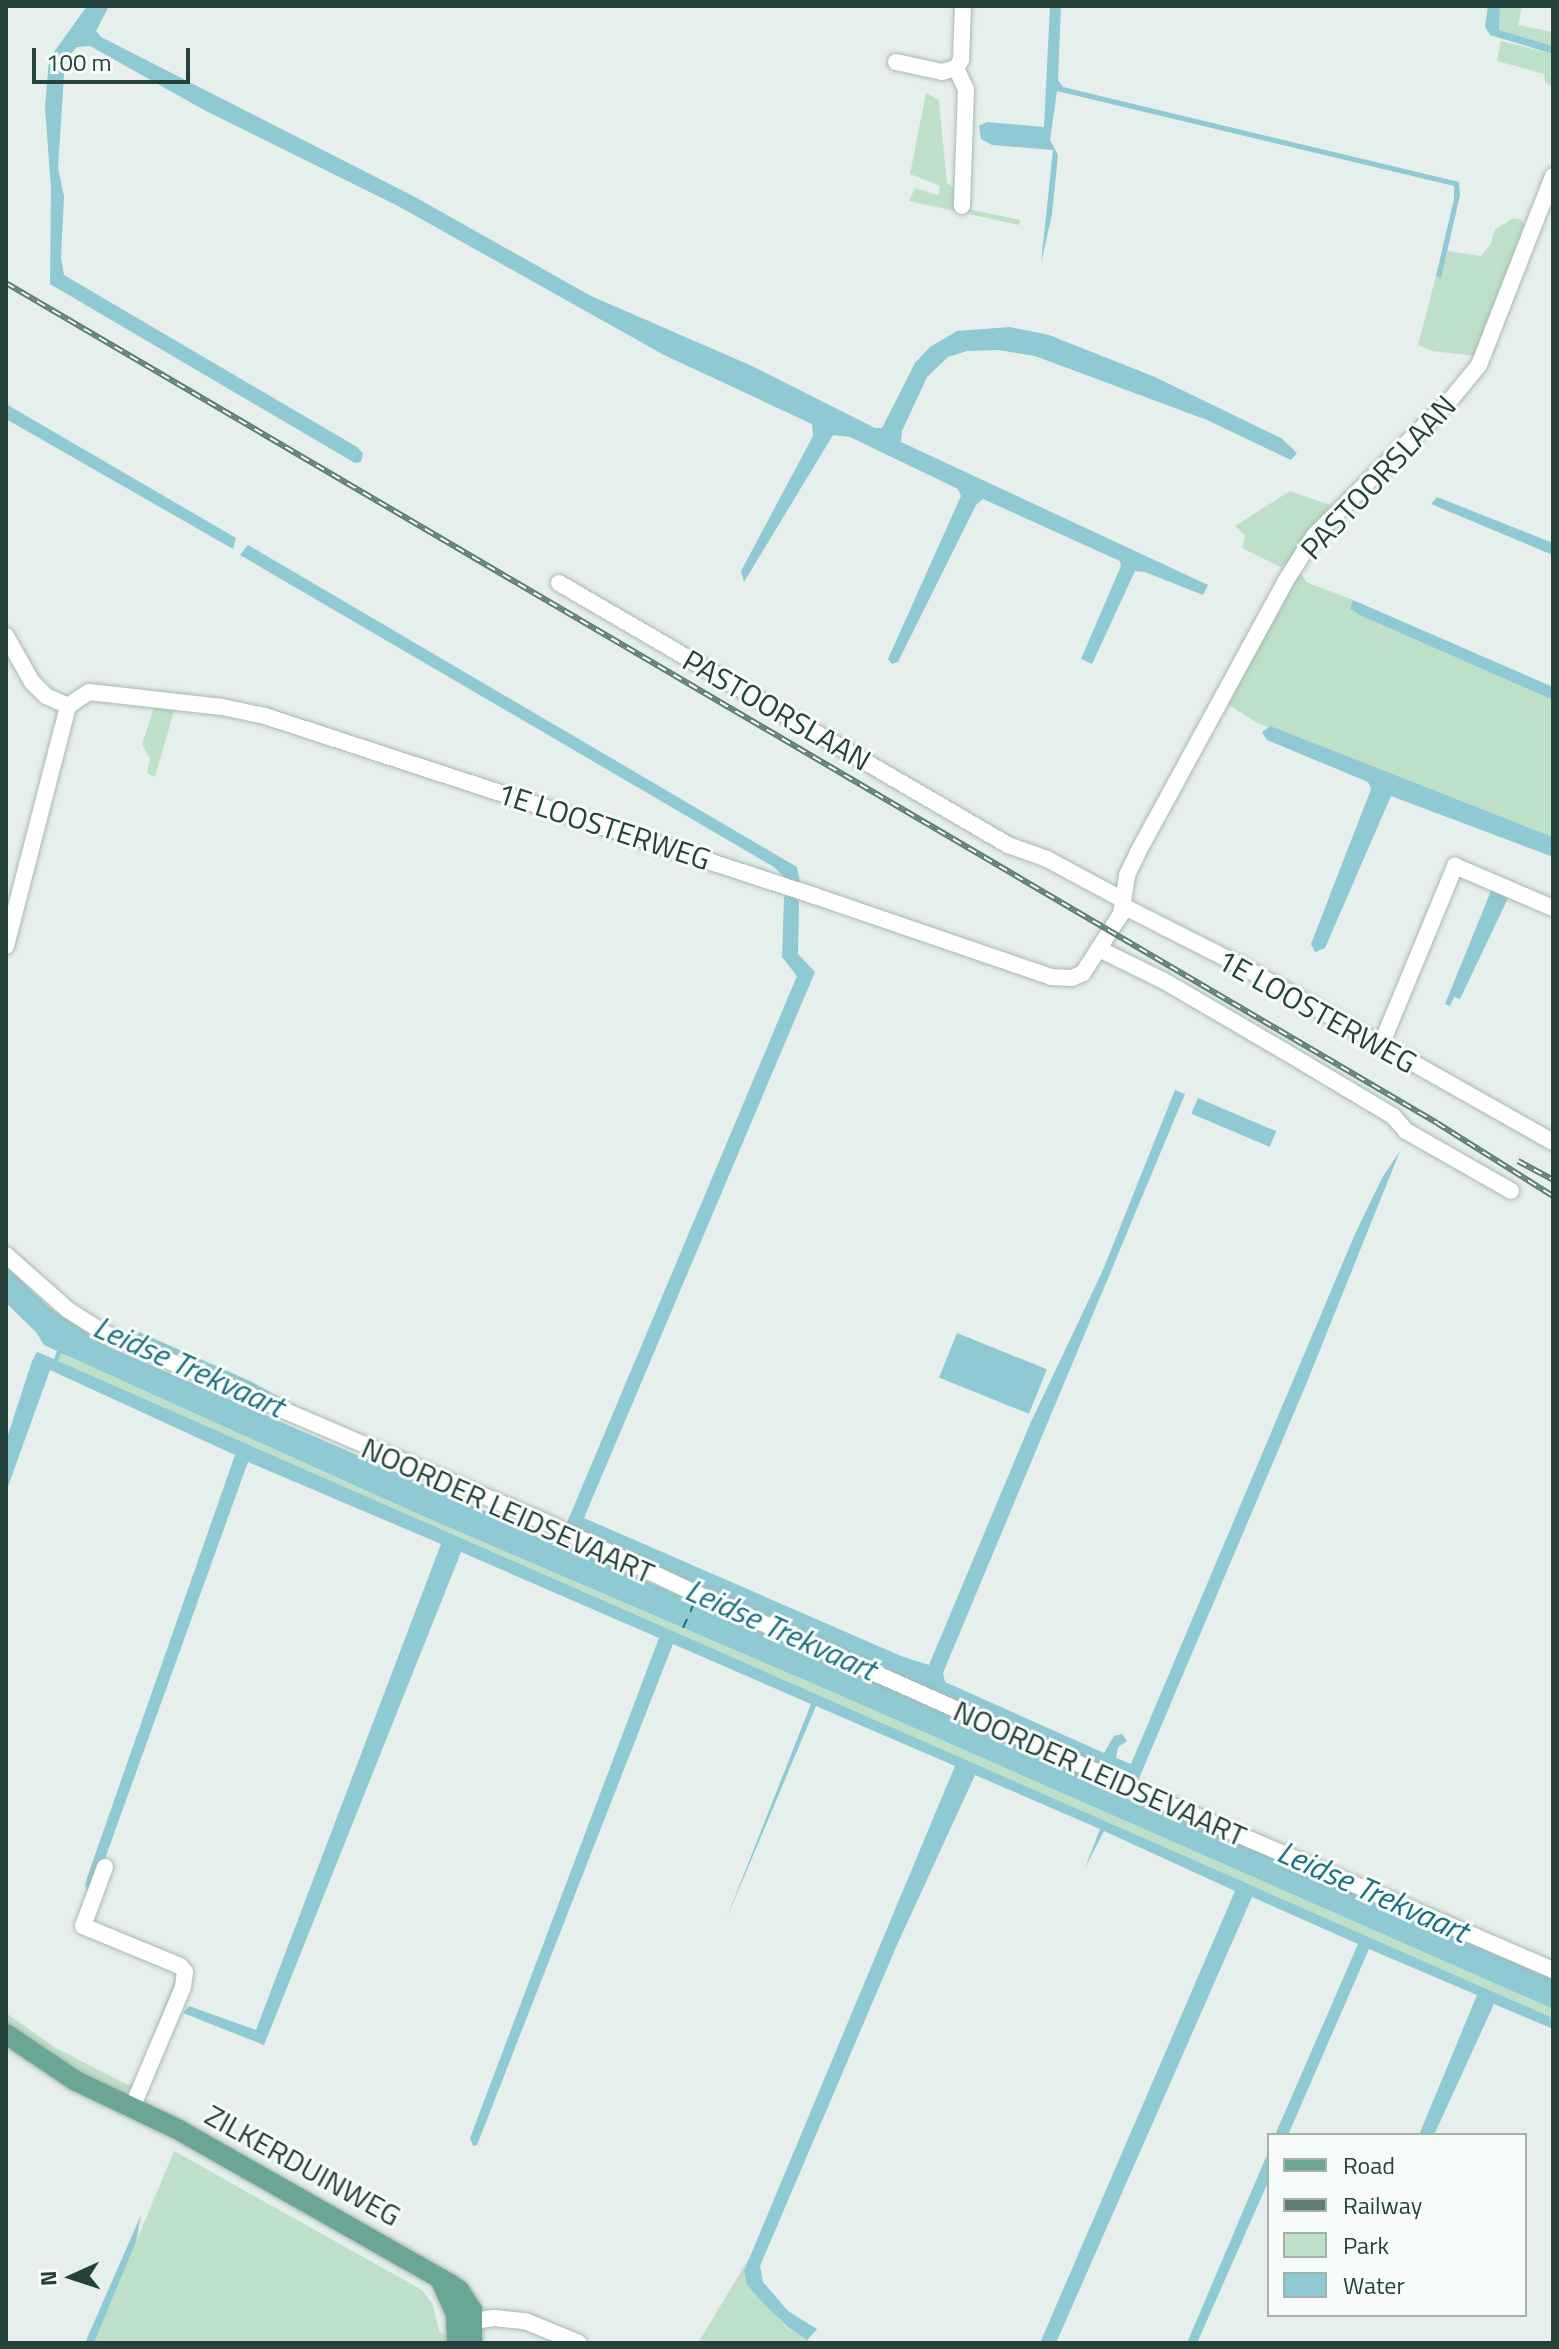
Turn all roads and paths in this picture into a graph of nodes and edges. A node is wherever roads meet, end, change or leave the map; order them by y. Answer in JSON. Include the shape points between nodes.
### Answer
{"nodes":[{"id":1,"x":963,"y":6,"type":"edge"},
{"id":2,"x":896,"y":62,"type":"dead end"},
{"id":3,"x":956,"y":68,"type":"junction"},
{"id":4,"x":1553,"y":176,"type":"edge"},
{"id":5,"x":962,"y":206,"type":"dead end"},
{"id":6,"x":559,"y":583,"type":"dead end"},
{"id":7,"x":6,"y":636,"type":"edge"},
{"id":8,"x":68,"y":706,"type":"junction"},
{"id":9,"x":1123,"y":903,"type":"junction"},
{"id":10,"x":1553,"y":908,"type":"edge"},
{"id":11,"x":6,"y":946,"type":"edge"},
{"id":12,"x":1101,"y":950,"type":"junction"},
{"id":13,"x":1381,"y":1045,"type":"junction"},
{"id":14,"x":1553,"y":1142,"type":"edge"},
{"id":15,"x":1511,"y":1191,"type":"dead end"},
{"id":16,"x":6,"y":1255,"type":"edge"},
{"id":17,"x":105,"y":1867,"type":"dead end"},
{"id":18,"x":1553,"y":1970,"type":"edge"},
{"id":19,"x":6,"y":2034,"type":"edge"},
{"id":20,"x":132,"y":2108,"type":"junction"},
{"id":21,"x":467,"y":2331,"type":"edge"},
{"id":22,"x":579,"y":2343,"type":"edge"}],
"edges":[{"from":1,"to":3,"type":"street","via":[[961,60]]},
{"from":2,"to":3,"type":"street","via":[[942,72]]},
{"from":3,"to":5,"type":"street","via":[[966,89]]},
{"from":4,"to":9,"type":"street","name":"PASTOORSLAAN","via":[[1479,365],[1314,536],[1138,852],[1127,875]]},
{"from":6,"to":9,"type":"street","name":"PASTOORSLAAN","via":[[1008,845],[1047,859]]},
{"from":7,"to":8,"type":"street","via":[[32,682]]},
{"from":8,"to":11,"type":"street"},
{"from":8,"to":12,"type":"street","name":"1E LOOSTERWEG","via":[[89,692],[265,716],[1051,977],[1083,973]]},
{"from":9,"to":12,"type":"street","name":"1E LOOSTERWEG"},
{"from":9,"to":13,"type":"street","name":"1E LOOSTERWEG"},
{"from":10,"to":13,"type":"street","via":[[1455,866]]},
{"from":12,"to":15,"type":"street","name":"1E LOOSTERWEG","via":[[1298,1059],[1393,1116],[1406,1131]]},
{"from":13,"to":14,"type":"street","name":"1E LOOSTERWEG"},
{"from":16,"to":18,"type":"street","name":"NOORDER LEIDSEVAART","via":[[68,1310],[106,1334],[536,1518]]},
{"from":17,"to":20,"type":"street","via":[[83,1926],[185,1972]]},
{"from":19,"to":20,"type":"main road","name":"ZILKERDUINWEG","via":[[76,2081]]},
{"from":20,"to":21,"type":"main road","name":"ZILKERDUINWEG","via":[[459,2290],[469,2304]]},
{"from":21,"to":22,"type":"street","name":"ZILKERDUINWEG","via":[[521,2322]]}]}
